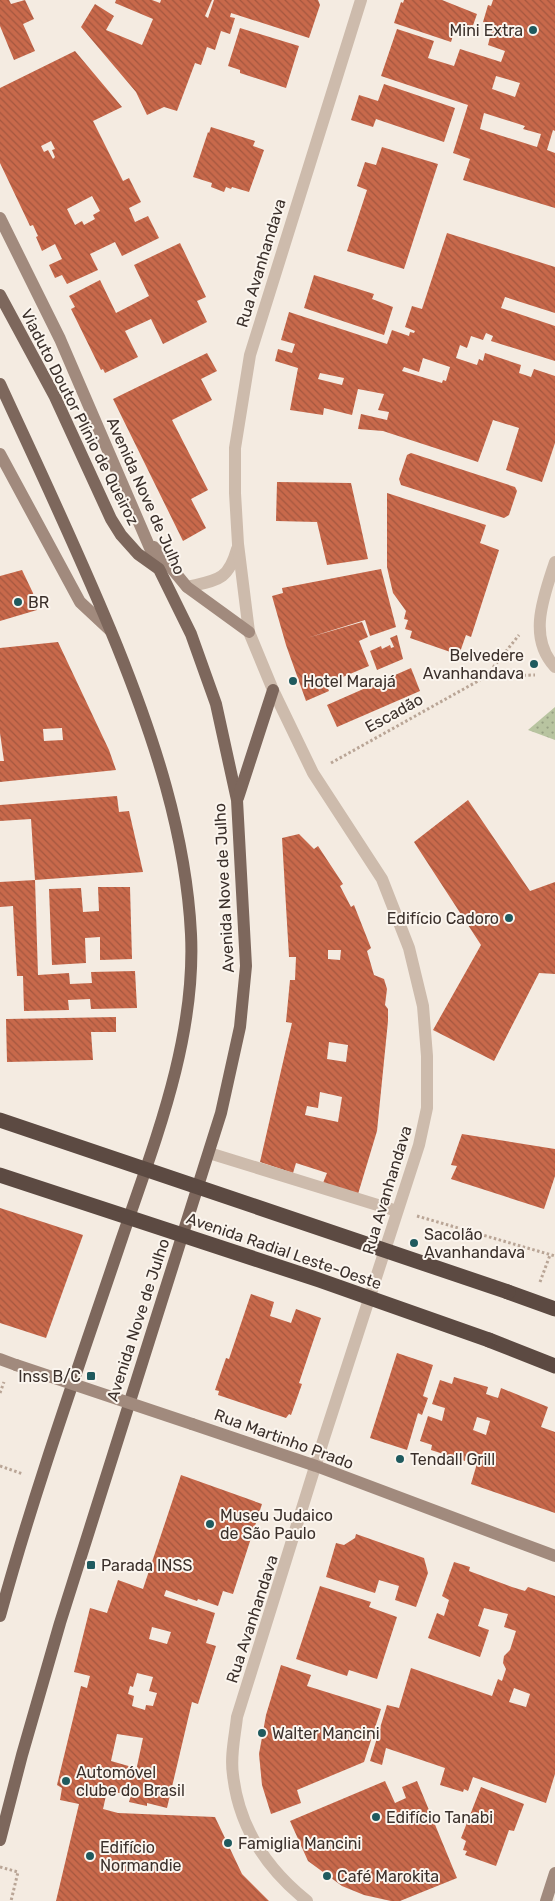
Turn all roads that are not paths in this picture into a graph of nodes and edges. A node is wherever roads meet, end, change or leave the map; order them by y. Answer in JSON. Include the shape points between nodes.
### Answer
{"nodes":[{"id":1,"x":361,"y":0,"type":"edge"},
{"id":2,"x":0,"y":218,"type":"edge"},
{"id":3,"x":0,"y":295,"type":"edge"},
{"id":4,"x":0,"y":384,"type":"edge"},
{"id":5,"x":0,"y":454,"type":"edge"},
{"id":6,"x":142,"y":533,"type":"junction"},
{"id":7,"x":238,"y":544,"type":"junction"},
{"id":8,"x":555,"y":562,"type":"edge"},
{"id":9,"x":159,"y":568,"type":"junction"},
{"id":10,"x":187,"y":587,"type":"junction"},
{"id":11,"x":110,"y":630,"type":"junction"},
{"id":12,"x":248,"y":632,"type":"junction"},
{"id":13,"x":550,"y":671,"type":"edge"},
{"id":14,"x":273,"y":690,"type":"junction"},
{"id":15,"x":237,"y":800,"type":"junction"},
{"id":16,"x":0,"y":1120,"type":"edge"},
{"id":17,"x":209,"y":1153,"type":"junction"},
{"id":18,"x":0,"y":1175,"type":"edge"},
{"id":19,"x":397,"y":1211,"type":"junction"},
{"id":20,"x":555,"y":1309,"type":"edge"},
{"id":21,"x":0,"y":1359,"type":"edge"},
{"id":22,"x":555,"y":1366,"type":"edge"},
{"id":23,"x":316,"y":1466,"type":"junction"},
{"id":24,"x":555,"y":1556,"type":"edge"},
{"id":25,"x":0,"y":1616,"type":"edge"},
{"id":26,"x":0,"y":1840,"type":"edge"},
{"id":27,"x":555,"y":1873,"type":"edge"},
{"id":28,"x":307,"y":1901,"type":"edge"},
{"id":29,"x":546,"y":1901,"type":"edge"}],
"edges":[{"from":1,"to":7,"type":"street","name":"Rua Avanhandava","via":[[250,355],[234,448]]},
{"from":2,"to":6,"type":"main road","name":"Avenida Nove de Julho","via":[[60,339]]},
{"from":3,"to":9,"type":"main road","name":"Viaduto Doutor Plínio de Queiroz","via":[[55,398],[121,535],[138,554]]},
{"from":4,"to":11,"type":"main road","via":[[73,541]]},
{"from":5,"to":11,"type":"main road","via":[[80,602]]},
{"from":6,"to":9,"type":"main road","name":"Avenida Nove de Julho"},
{"from":6,"to":10,"type":"main road"},
{"from":7,"to":10,"type":"street","name":"Rua Avanhandava","via":[[228,572],[216,580]]},
{"from":7,"to":12,"type":"street","name":"Rua Avanhandava"},
{"from":8,"to":13,"type":"street","via":[[540,608],[540,637]]},
{"from":9,"to":15,"type":"main road","name":"Avenida Nove de Julho","via":[[190,634],[216,704]]},
{"from":10,"to":12,"type":"main road"},
{"from":11,"to":25,"type":"main road","via":[[136,693],[172,808],[187,885],[192,937],[189,1001],[171,1088]]},
{"from":12,"to":14,"type":"street","name":"Rua Avanhandava"},
{"from":14,"to":15,"type":"main road"},
{"from":14,"to":19,"type":"street","name":"Rua Avanhandava","via":[[313,773],[382,879],[409,948],[423,1006],[427,1108],[419,1145]]},
{"from":15,"to":17,"type":"main road","name":"Avenida Nove de Julho","via":[[246,966],[240,1027]]},
{"from":16,"to":20,"type":"highway","name":"Avenida Radial Leste-Oeste","bridge":true},
{"from":17,"to":19,"type":"street"},
{"from":17,"to":26,"type":"main road","name":"Avenida Nove de Julho","via":[[60,1623]]},
{"from":18,"to":22,"type":"highway","name":"Avenida Radial Leste-Oeste","bridge":true,"via":[[319,1280]]},
{"from":19,"to":23,"type":"street","name":"Rua Avanhandava"},
{"from":21,"to":23,"type":"main road","name":"Rua Martinho Prado","bridge":true},
{"from":23,"to":24,"type":"main road","name":"Rua Martinho Prado"},
{"from":23,"to":28,"type":"street","name":"Rua Avanhandava","via":[[238,1717],[232,1774],[249,1830],[267,1863]]},
{"from":27,"to":29,"type":"main road"}]}
